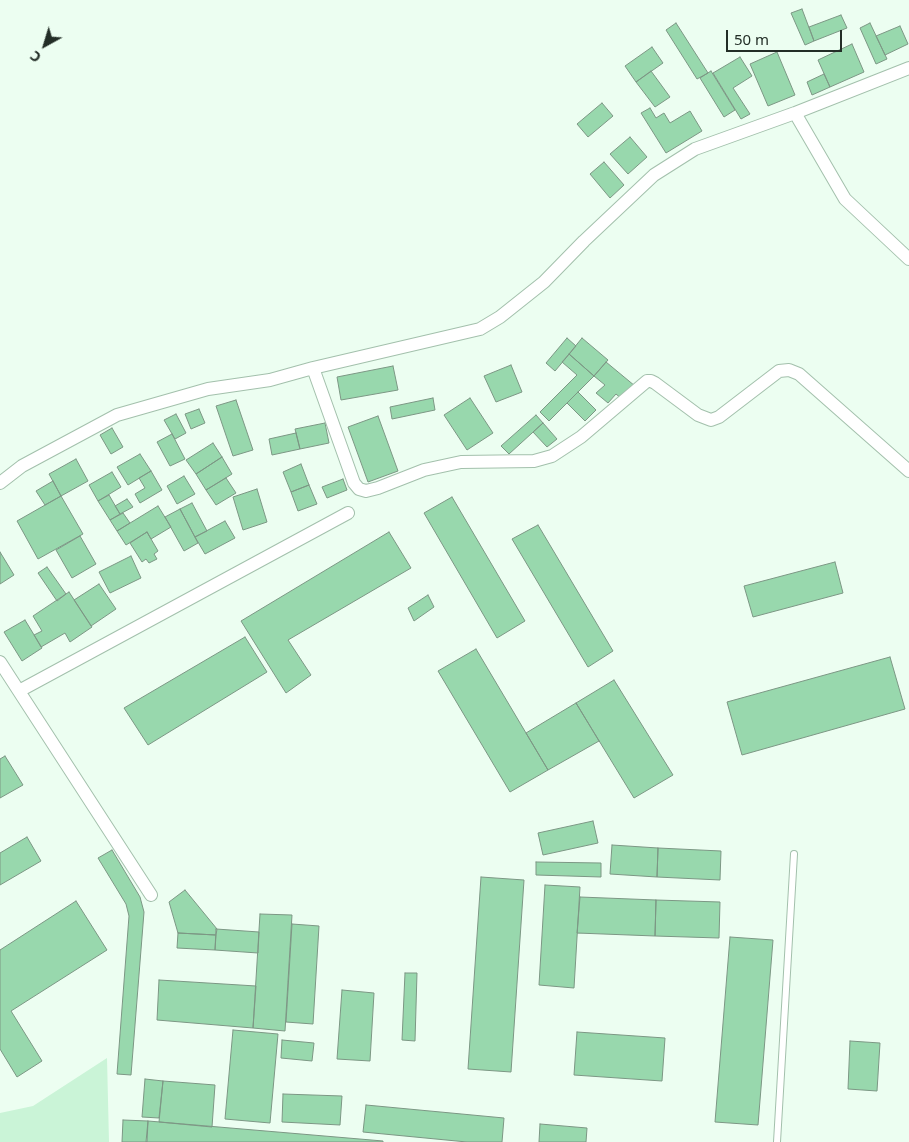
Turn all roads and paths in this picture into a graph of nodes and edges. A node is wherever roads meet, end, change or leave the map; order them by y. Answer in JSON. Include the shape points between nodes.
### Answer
{"nodes":[{"id":1,"x":909,"y":68,"type":"edge"},
{"id":2,"x":795,"y":113,"type":"junction"},
{"id":3,"x":909,"y":259,"type":"edge"},
{"id":4,"x":313,"y":368,"type":"junction"},
{"id":5,"x":909,"y":470,"type":"edge"},
{"id":6,"x":0,"y":483,"type":"edge"},
{"id":7,"x":348,"y":513,"type":"dead end"},
{"id":8,"x":0,"y":662,"type":"edge"},
{"id":9,"x":19,"y":691,"type":"junction"},
{"id":10,"x":794,"y":854,"type":"dead end"},
{"id":11,"x":152,"y":895,"type":"dead end"},
{"id":12,"x":777,"y":1142,"type":"edge"}],
"edges":[{"from":1,"to":2,"type":"street"},
{"from":2,"to":3,"type":"street","via":[[845,199]]},
{"from":2,"to":4,"type":"street","via":[[695,149],[654,175],[544,282],[480,329]]},
{"from":4,"to":5,"type":"street","via":[[354,483],[366,491],[424,470],[461,462],[534,460],[552,456],[581,437],[647,381],[655,383],[698,415],[710,420],[720,418],[779,371],[789,370],[798,374]]},
{"from":4,"to":6,"type":"street","via":[[270,380],[208,389],[117,415],[22,466]]},
{"from":7,"to":9,"type":"street"},
{"from":8,"to":9,"type":"street"},
{"from":9,"to":11,"type":"street"},
{"from":10,"to":12,"type":"lane"}]}
